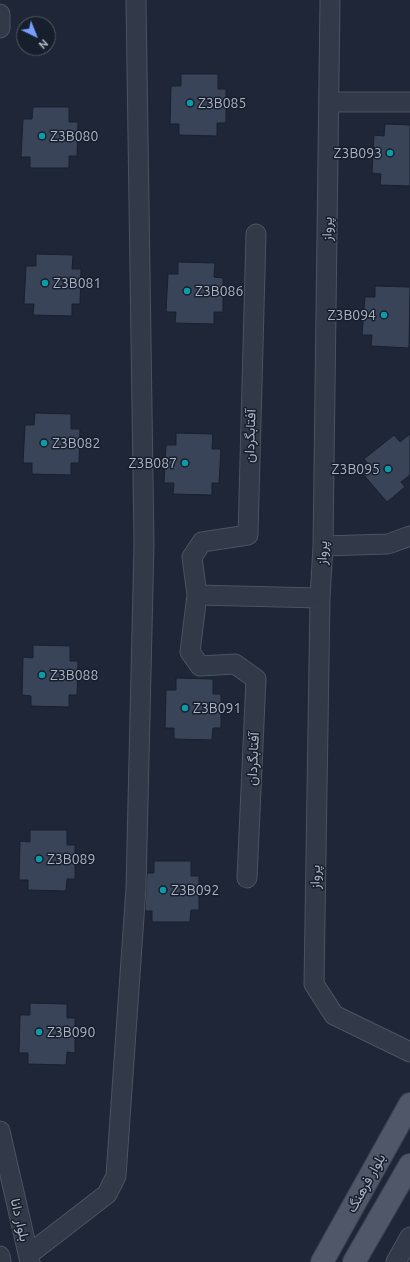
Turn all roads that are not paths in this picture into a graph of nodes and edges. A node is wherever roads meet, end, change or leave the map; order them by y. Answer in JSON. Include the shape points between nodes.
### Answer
{"nodes":[{"id":1,"x":136,"y":0,"type":"edge"},
{"id":2,"x":330,"y":0,"type":"edge"},
{"id":3,"x":0,"y":14,"type":"edge"},
{"id":4,"x":0,"y":28,"type":"edge"},
{"id":5,"x":329,"y":102,"type":"junction"},
{"id":6,"x":410,"y":102,"type":"edge"},
{"id":7,"x":256,"y":234,"type":"dead end"},
{"id":8,"x":410,"y":536,"type":"edge"},
{"id":9,"x":323,"y":546,"type":"junction"},
{"id":10,"x":197,"y":595,"type":"junction"},
{"id":11,"x":320,"y":598,"type":"junction"},
{"id":12,"x":247,"y":878,"type":"dead end"},
{"id":13,"x":410,"y":1052,"type":"edge"},
{"id":14,"x":410,"y":1104,"type":"edge"},
{"id":15,"x":0,"y":1131,"type":"edge"},
{"id":16,"x":410,"y":1165,"type":"edge"},
{"id":17,"x":6,"y":1187,"type":"edge"},
{"id":18,"x":410,"y":1237,"type":"edge"},
{"id":19,"x":0,"y":1256,"type":"edge"},
{"id":20,"x":29,"y":1258,"type":"edge"},
{"id":21,"x":1,"y":1262,"type":"edge"},
{"id":22,"x":322,"y":1262,"type":"edge"},
{"id":23,"x":354,"y":1262,"type":"edge"},
{"id":24,"x":396,"y":1262,"type":"edge"}],
"edges":[{"from":1,"to":20,"type":"street","via":[[144,544],[136,888],[116,1176],[107,1194]]},
{"from":2,"to":5,"type":"street","name":"پرواز"},
{"from":3,"to":4,"type":"street"},
{"from":5,"to":6,"type":"street"},
{"from":5,"to":9,"type":"street","name":"پرواز"},
{"from":7,"to":10,"type":"street","name":"آفتابگردان","via":[[248,535],[202,542],[192,558]]},
{"from":8,"to":9,"type":"street","via":[[388,544]]},
{"from":9,"to":11,"type":"street","name":"پرواز"},
{"from":10,"to":11,"type":"street"},
{"from":10,"to":12,"type":"street","name":"آفتابگردان","via":[[190,652],[200,666],[235,664],[256,679]]},
{"from":11,"to":13,"type":"street","name":"پرواز","via":[[314,984],[334,1015]]},
{"from":14,"to":22,"type":"main road","name":"بلوار فرهنگ"},
{"from":15,"to":17,"type":"street","name":"بلوار دانا"},
{"from":16,"to":23,"type":"main road","name":"بلوار فرهنگ"},
{"from":17,"to":20,"type":"street","name":"بلوار دانا"},
{"from":18,"to":24,"type":"street"},
{"from":19,"to":21,"type":"street"}]}
